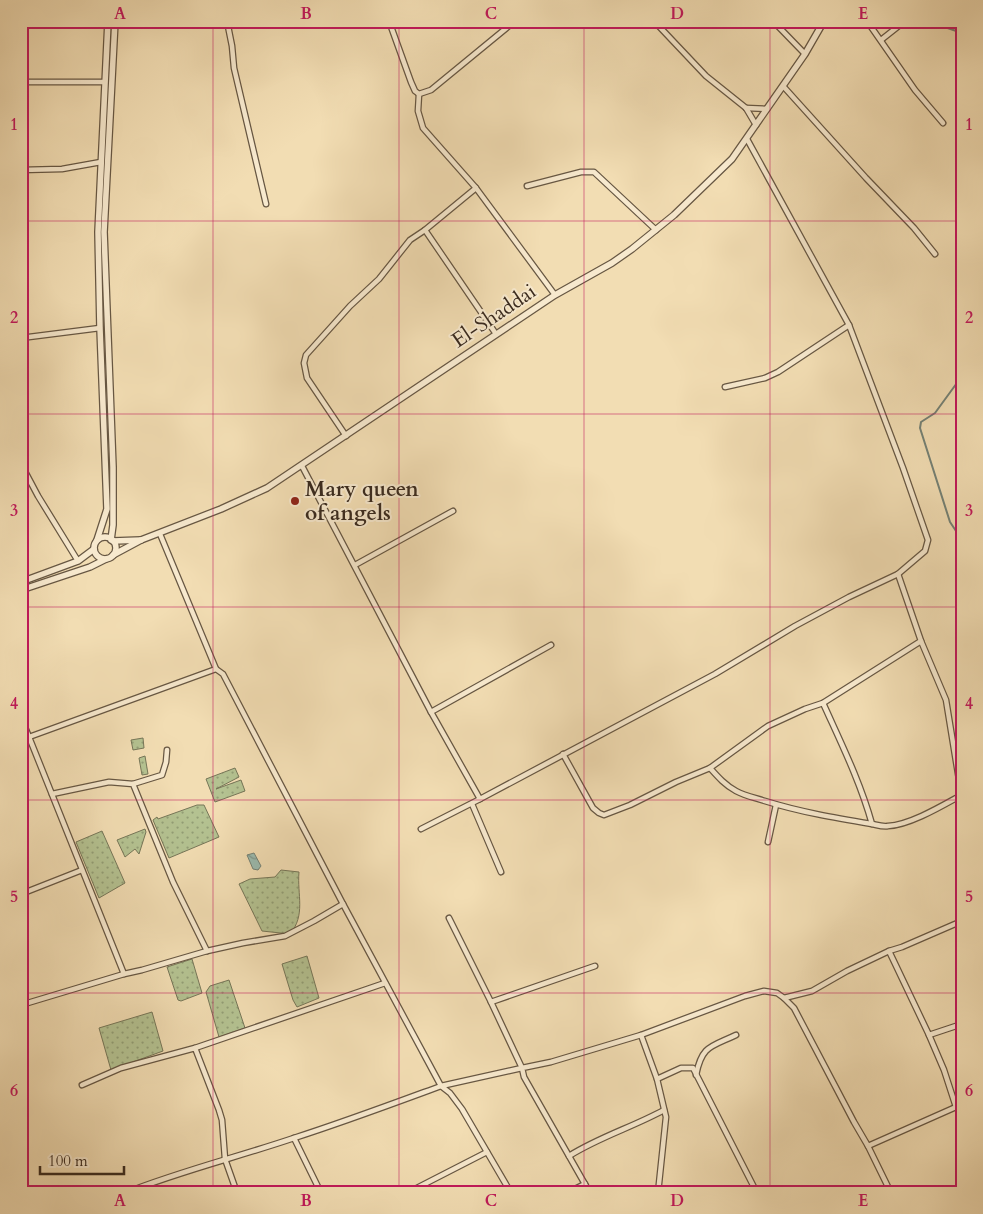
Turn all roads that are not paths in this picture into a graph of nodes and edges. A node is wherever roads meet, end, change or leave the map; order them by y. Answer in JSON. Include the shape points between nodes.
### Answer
{"nodes":[{"id":1,"x":108,"y":21,"type":"edge"},
{"id":2,"x":115,"y":21,"type":"edge"},
{"id":3,"x":227,"y":21,"type":"edge"},
{"id":4,"x":389,"y":21,"type":"edge"},
{"id":5,"x":515,"y":21,"type":"edge"},
{"id":6,"x":654,"y":21,"type":"edge"},
{"id":7,"x":773,"y":21,"type":"edge"},
{"id":8,"x":824,"y":21,"type":"edge"},
{"id":9,"x":867,"y":21,"type":"edge"},
{"id":10,"x":905,"y":21,"type":"edge"},
{"id":11,"x":881,"y":40,"type":"junction"},
{"id":12,"x":805,"y":54,"type":"junction"},
{"id":13,"x":21,"y":82,"type":"edge"},
{"id":14,"x":104,"y":82,"type":"junction"},
{"id":15,"x":783,"y":86,"type":"junction"},
{"id":16,"x":419,"y":94,"type":"junction"},
{"id":17,"x":746,"y":108,"type":"junction"},
{"id":18,"x":767,"y":109,"type":"junction"},
{"id":19,"x":943,"y":123,"type":"dead end"},
{"id":20,"x":756,"y":125,"type":"junction"},
{"id":21,"x":747,"y":139,"type":"junction"},
{"id":22,"x":102,"y":162,"type":"junction"},
{"id":23,"x":21,"y":170,"type":"edge"},
{"id":24,"x":527,"y":186,"type":"dead end"},
{"id":25,"x":476,"y":188,"type":"junction"},
{"id":26,"x":266,"y":204,"type":"dead end"},
{"id":27,"x":425,"y":230,"type":"junction"},
{"id":28,"x":656,"y":230,"type":"junction"},
{"id":29,"x":101,"y":232,"type":"junction"},
{"id":30,"x":935,"y":254,"type":"dead end"},
{"id":31,"x":555,"y":295,"type":"junction"},
{"id":32,"x":849,"y":325,"type":"junction"},
{"id":33,"x":100,"y":328,"type":"junction"},
{"id":34,"x":496,"y":334,"type":"junction"},
{"id":35,"x":21,"y":338,"type":"edge"},
{"id":36,"x":725,"y":387,"type":"dead end"},
{"id":37,"x":108,"y":409,"type":"junction"},
{"id":38,"x":346,"y":436,"type":"junction"},
{"id":39,"x":21,"y":464,"type":"edge"},
{"id":40,"x":302,"y":466,"type":"junction"},
{"id":41,"x":454,"y":511,"type":"dead end"},
{"id":42,"x":160,"y":534,"type":"junction"},
{"id":43,"x":97,"y":540,"type":"junction"},
{"id":44,"x":112,"y":540,"type":"junction"},
{"id":45,"x":141,"y":540,"type":"junction"},
{"id":46,"x":94,"y":549,"type":"junction"},
{"id":47,"x":113,"y":555,"type":"junction"},
{"id":48,"x":106,"y":559,"type":"junction"},
{"id":49,"x":78,"y":561,"type":"junction"},
{"id":50,"x":355,"y":565,"type":"junction"},
{"id":51,"x":898,"y":574,"type":"junction"},
{"id":52,"x":21,"y":582,"type":"edge"},
{"id":53,"x":21,"y":590,"type":"edge"},
{"id":54,"x":921,"y":641,"type":"junction"},
{"id":55,"x":551,"y":645,"type":"dead end"},
{"id":56,"x":216,"y":669,"type":"junction"},
{"id":57,"x":823,"y":703,"type":"junction"},
{"id":58,"x":431,"y":712,"type":"junction"},
{"id":59,"x":21,"y":717,"type":"edge"},
{"id":60,"x":28,"y":737,"type":"junction"},
{"id":61,"x":167,"y":750,"type":"dead end"},
{"id":62,"x":562,"y":754,"type":"junction"},
{"id":63,"x":710,"y":768,"type":"junction"},
{"id":64,"x":134,"y":784,"type":"junction"},
{"id":65,"x":52,"y":794,"type":"junction"},
{"id":66,"x":480,"y":799,"type":"junction"},
{"id":67,"x":472,"y":804,"type":"junction"},
{"id":68,"x":776,"y":805,"type":"junction"},
{"id":69,"x":872,"y":824,"type":"junction"},
{"id":70,"x":421,"y":828,"type":"dead end"},
{"id":71,"x":768,"y":842,"type":"dead end"},
{"id":72,"x":82,"y":870,"type":"junction"},
{"id":73,"x":502,"y":872,"type":"dead end"},
{"id":74,"x":21,"y":894,"type":"edge"},
{"id":75,"x":343,"y":904,"type":"junction"},
{"id":76,"x":449,"y":918,"type":"dead end"},
{"id":77,"x":962,"y":921,"type":"edge"},
{"id":78,"x":207,"y":951,"type":"junction"},
{"id":79,"x":889,"y":951,"type":"junction"},
{"id":80,"x":595,"y":966,"type":"dead end"},
{"id":81,"x":124,"y":974,"type":"junction"},
{"id":82,"x":385,"y":983,"type":"junction"},
{"id":83,"x":784,"y":998,"type":"junction"},
{"id":84,"x":491,"y":1002,"type":"junction"},
{"id":85,"x":21,"y":1005,"type":"edge"},
{"id":86,"x":962,"y":1024,"type":"edge"},
{"id":87,"x":641,"y":1035,"type":"junction"},
{"id":88,"x":736,"y":1035,"type":"dead end"},
{"id":89,"x":929,"y":1035,"type":"junction"},
{"id":90,"x":194,"y":1048,"type":"junction"},
{"id":91,"x":522,"y":1068,"type":"junction"},
{"id":92,"x":696,"y":1075,"type":"junction"},
{"id":93,"x":657,"y":1080,"type":"junction"},
{"id":94,"x":82,"y":1085,"type":"dead end"},
{"id":95,"x":441,"y":1086,"type":"junction"},
{"id":96,"x":962,"y":1105,"type":"edge"},
{"id":97,"x":956,"y":1107,"type":"junction"},
{"id":98,"x":664,"y":1110,"type":"junction"},
{"id":99,"x":294,"y":1138,"type":"junction"},
{"id":100,"x":868,"y":1146,"type":"junction"},
{"id":101,"x":487,"y":1152,"type":"junction"},
{"id":102,"x":569,"y":1156,"type":"junction"},
{"id":103,"x":225,"y":1159,"type":"junction"},
{"id":104,"x":584,"y":1184,"type":"junction"},
{"id":105,"x":125,"y":1193,"type":"edge"},
{"id":106,"x":237,"y":1193,"type":"edge"},
{"id":107,"x":320,"y":1193,"type":"edge"},
{"id":108,"x":407,"y":1193,"type":"edge"},
{"id":109,"x":511,"y":1193,"type":"edge"},
{"id":110,"x":567,"y":1193,"type":"edge"},
{"id":111,"x":590,"y":1193,"type":"edge"},
{"id":112,"x":658,"y":1193,"type":"edge"},
{"id":113,"x":757,"y":1193,"type":"edge"},
{"id":114,"x":891,"y":1193,"type":"edge"}],
"edges":[{"from":1,"to":14,"type":"street"},
{"from":2,"to":29,"type":"street"},
{"from":3,"to":26,"type":"street","via":[[234,68]]},
{"from":4,"to":16,"type":"street","via":[[411,82]]},
{"from":5,"to":16,"type":"street","via":[[431,90]]},
{"from":6,"to":17,"type":"street","via":[[706,76]]},
{"from":7,"to":12,"type":"street"},
{"from":8,"to":12,"type":"street","name":"El-Shaddai"},
{"from":9,"to":11,"type":"street"},
{"from":10,"to":11,"type":"street"},
{"from":11,"to":19,"type":"street","via":[[915,90]]},
{"from":12,"to":15,"type":"street","name":"El-Shaddai"},
{"from":13,"to":14,"type":"street"},
{"from":14,"to":22,"type":"street"},
{"from":15,"to":18,"type":"street","name":"El-Shaddai"},
{"from":15,"to":30,"type":"street"},
{"from":16,"to":25,"type":"street","via":[[418,111],[423,128]]},
{"from":17,"to":18,"type":"street"},
{"from":17,"to":20,"type":"street"},
{"from":18,"to":20,"type":"street","name":"El-Shaddai"},
{"from":20,"to":21,"type":"street","name":"El-Shaddai"},
{"from":21,"to":28,"type":"street","name":"El-Shaddai","via":[[718,174]]},
{"from":21,"to":32,"type":"street"},
{"from":22,"to":23,"type":"street","via":[[62,169]]},
{"from":22,"to":29,"type":"street"},
{"from":24,"to":28,"type":"street","via":[[581,172],[594,172]]},
{"from":25,"to":27,"type":"street"},
{"from":25,"to":31,"type":"street"},
{"from":27,"to":34,"type":"street"},
{"from":27,"to":38,"type":"street","via":[[410,240],[379,279],[306,355],[307,378]]},
{"from":28,"to":31,"type":"street","name":"El-Shaddai","via":[[612,263]]},
{"from":29,"to":33,"type":"street"},
{"from":29,"to":37,"type":"street"},
{"from":31,"to":34,"type":"street","name":"El-Shaddai"},
{"from":32,"to":36,"type":"street","via":[[772,375]]},
{"from":32,"to":51,"type":"street","via":[[928,540],[925,551]]},
{"from":33,"to":35,"type":"street"},
{"from":33,"to":37,"type":"street"},
{"from":34,"to":38,"type":"street","name":"El-Shaddai"},
{"from":37,"to":43,"type":"street","via":[[107,509]]},
{"from":37,"to":44,"type":"street","via":[[113,467]]},
{"from":38,"to":40,"type":"street","name":"El-Shaddai"},
{"from":39,"to":49,"type":"street"},
{"from":40,"to":42,"type":"street","name":"El-Shaddai","via":[[267,488]]},
{"from":40,"to":50,"type":"street"},
{"from":41,"to":50,"type":"street"},
{"from":42,"to":45,"type":"street","name":"El-Shaddai"},
{"from":42,"to":56,"type":"street"},
{"from":43,"to":44,"type":"street","via":[[103,537]]},
{"from":43,"to":46,"type":"street"},
{"from":44,"to":45,"type":"street"},
{"from":44,"to":47,"type":"street"},
{"from":45,"to":47,"type":"street","name":"El-Shaddai"},
{"from":46,"to":48,"type":"street","via":[[97,555]]},
{"from":46,"to":49,"type":"street"},
{"from":47,"to":48,"type":"street"},
{"from":48,"to":53,"type":"street","via":[[90,568]]},
{"from":49,"to":52,"type":"street"},
{"from":50,"to":58,"type":"street"},
{"from":51,"to":54,"type":"street"},
{"from":51,"to":62,"type":"street","via":[[849,597],[715,674]]},
{"from":54,"to":57,"type":"street"},
{"from":54,"to":69,"type":"street","via":[[946,700],[960,795],[920,817],[888,826]]},
{"from":55,"to":58,"type":"street"},
{"from":56,"to":60,"type":"street"},
{"from":56,"to":75,"type":"street","via":[[223,674]]},
{"from":57,"to":63,"type":"street","via":[[768,726]]},
{"from":57,"to":69,"type":"street","via":[[859,782]]},
{"from":58,"to":66,"type":"street"},
{"from":59,"to":60,"type":"street"},
{"from":60,"to":65,"type":"street"},
{"from":61,"to":64,"type":"street","via":[[162,775]]},
{"from":62,"to":63,"type":"street","via":[[593,808],[604,814]]},
{"from":62,"to":66,"type":"street"},
{"from":63,"to":68,"type":"street","via":[[720,780],[738,792]]},
{"from":64,"to":65,"type":"street","via":[[96,784]]},
{"from":64,"to":78,"type":"street","via":[[173,882]]},
{"from":65,"to":72,"type":"street"},
{"from":66,"to":67,"type":"street"},
{"from":67,"to":70,"type":"street"},
{"from":67,"to":73,"type":"street"},
{"from":68,"to":69,"type":"street"},
{"from":68,"to":71,"type":"street"},
{"from":72,"to":74,"type":"street"},
{"from":72,"to":81,"type":"street"},
{"from":75,"to":78,"type":"street","via":[[285,936]]},
{"from":75,"to":82,"type":"street"},
{"from":76,"to":84,"type":"street"},
{"from":77,"to":79,"type":"street"},
{"from":78,"to":81,"type":"street"},
{"from":79,"to":83,"type":"street","via":[[812,991]]},
{"from":79,"to":89,"type":"street"},
{"from":80,"to":84,"type":"street"},
{"from":81,"to":85,"type":"street"},
{"from":82,"to":90,"type":"street"},
{"from":82,"to":95,"type":"street"},
{"from":83,"to":87,"type":"street","via":[[764,991]]},
{"from":83,"to":100,"type":"street","via":[[794,1008]]},
{"from":84,"to":91,"type":"street"},
{"from":86,"to":89,"type":"street"},
{"from":87,"to":91,"type":"street"},
{"from":87,"to":93,"type":"street"},
{"from":88,"to":92,"type":"street","via":[[703,1052]]},
{"from":89,"to":97,"type":"street"},
{"from":90,"to":94,"type":"street","via":[[121,1068]]},
{"from":90,"to":103,"type":"street","via":[[222,1120]]},
{"from":91,"to":95,"type":"street"},
{"from":91,"to":102,"type":"street"},
{"from":92,"to":93,"type":"street","via":[[688,1067]]},
{"from":92,"to":113,"type":"street"},
{"from":93,"to":98,"type":"street"},
{"from":95,"to":99,"type":"street"},
{"from":95,"to":101,"type":"street","via":[[462,1109]]},
{"from":96,"to":97,"type":"street"},
{"from":97,"to":100,"type":"street"},
{"from":98,"to":102,"type":"street","via":[[588,1144]]},
{"from":98,"to":112,"type":"street","via":[[666,1124]]},
{"from":99,"to":103,"type":"street"},
{"from":99,"to":107,"type":"street"},
{"from":100,"to":114,"type":"street"},
{"from":101,"to":108,"type":"street"},
{"from":101,"to":109,"type":"street"},
{"from":102,"to":104,"type":"street"},
{"from":103,"to":105,"type":"street"},
{"from":103,"to":106,"type":"street"},
{"from":104,"to":110,"type":"street"},
{"from":104,"to":111,"type":"street"}]}
